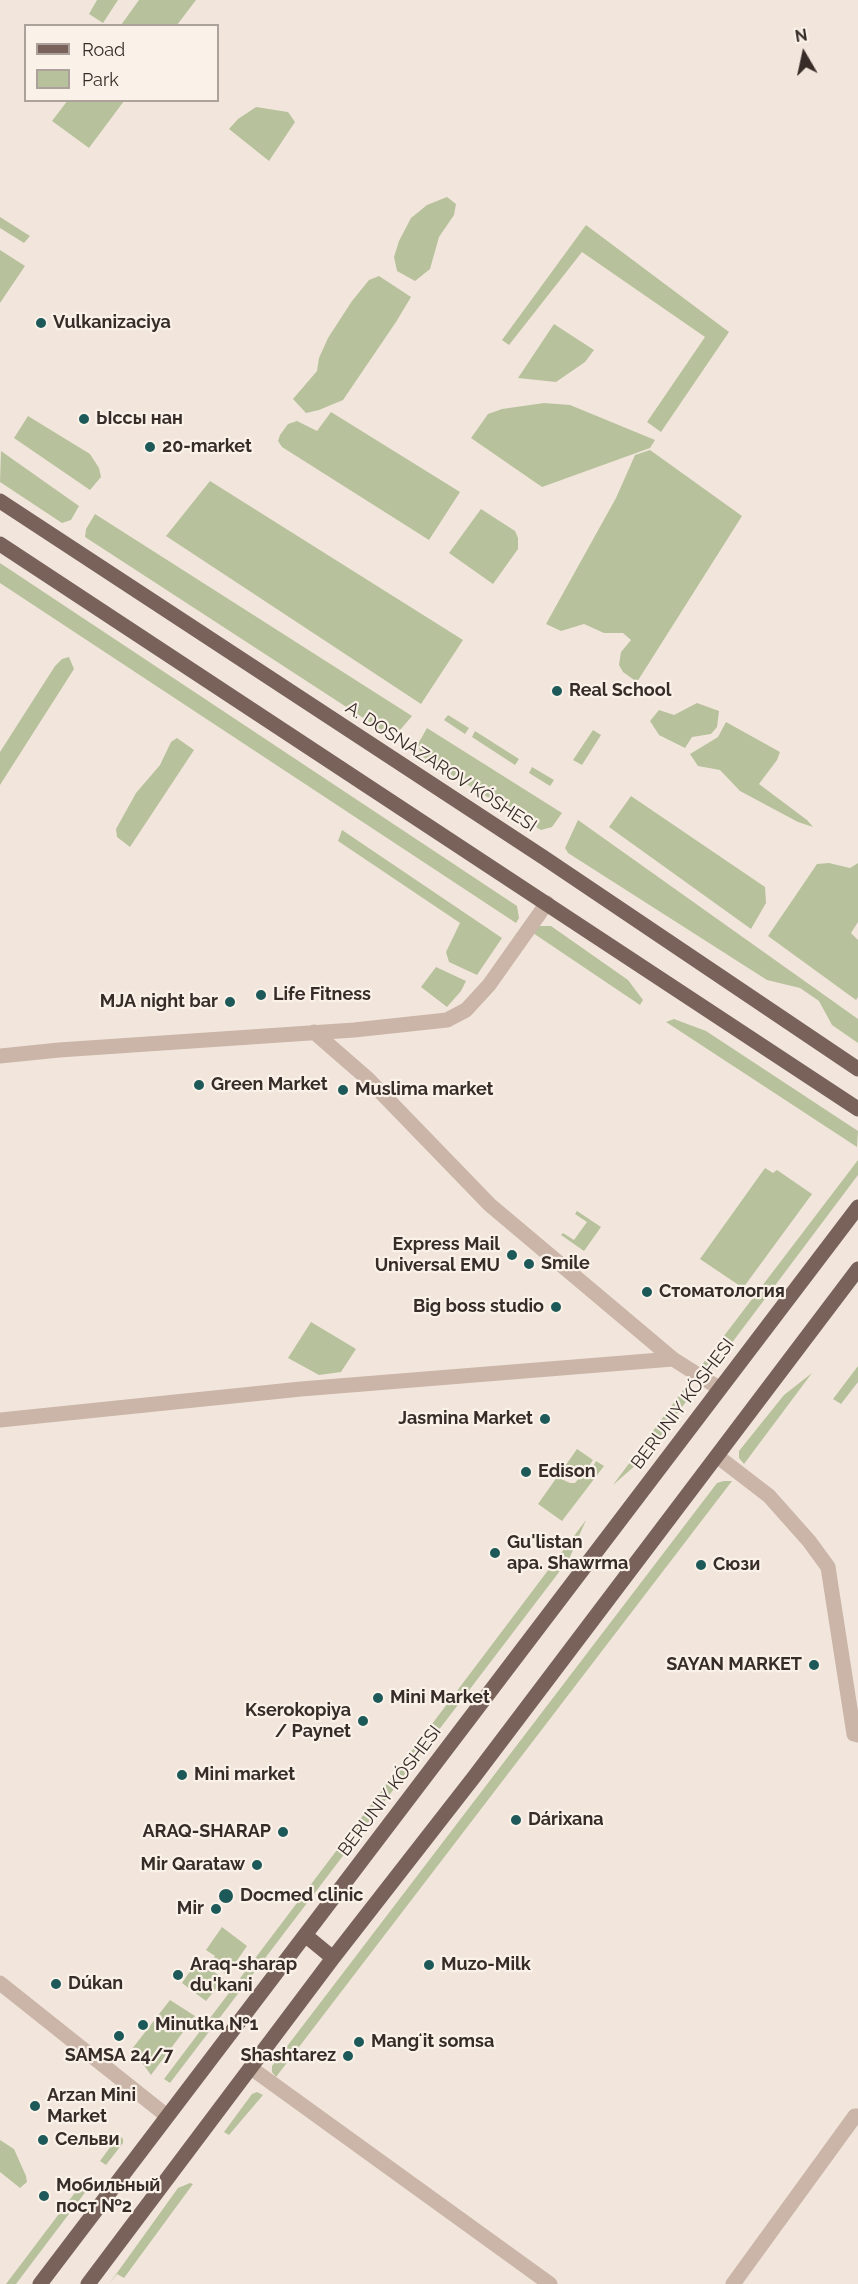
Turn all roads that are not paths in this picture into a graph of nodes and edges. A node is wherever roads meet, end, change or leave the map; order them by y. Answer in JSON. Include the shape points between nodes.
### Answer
{"nodes":[{"id":1,"x":0,"y":501,"type":"edge"},
{"id":2,"x":0,"y":544,"type":"edge"},
{"id":3,"x":547,"y":903,"type":"junction"},
{"id":4,"x":314,"y":1032,"type":"junction"},
{"id":5,"x":0,"y":1056,"type":"edge"},
{"id":6,"x":858,"y":1069,"type":"edge"},
{"id":7,"x":858,"y":1108,"type":"edge"},
{"id":8,"x":858,"y":1207,"type":"edge"},
{"id":9,"x":858,"y":1269,"type":"edge"},
{"id":10,"x":674,"y":1359,"type":"junction"},
{"id":11,"x":719,"y":1388,"type":"junction"},
{"id":12,"x":0,"y":1420,"type":"edge"},
{"id":13,"x":717,"y":1456,"type":"junction"},
{"id":14,"x":858,"y":1734,"type":"edge"},
{"id":15,"x":305,"y":1935,"type":"junction"},
{"id":16,"x":333,"y":1958,"type":"junction"},
{"id":17,"x":0,"y":1983,"type":"edge"},
{"id":18,"x":251,"y":2068,"type":"junction"},
{"id":19,"x":167,"y":2116,"type":"junction"},
{"id":20,"x":858,"y":2116,"type":"edge"},
{"id":21,"x":40,"y":2284,"type":"edge"},
{"id":22,"x":88,"y":2284,"type":"edge"},
{"id":23,"x":550,"y":2284,"type":"edge"},
{"id":24,"x":733,"y":2284,"type":"edge"}],
"edges":[{"from":1,"to":6,"type":"main road","name":"A. DOSNAZAROV KÓSHESI"},
{"from":2,"to":3,"type":"main road"},
{"from":3,"to":4,"type":"street","via":[[489,986],[466,1010],[447,1020]]},
{"from":3,"to":7,"type":"main road"},
{"from":4,"to":5,"type":"street"},
{"from":4,"to":10,"type":"street","via":[[368,1079],[490,1205]]},
{"from":8,"to":11,"type":"main road","name":"BERUNIY KÓSHESI"},
{"from":9,"to":13,"type":"main road"},
{"from":10,"to":11,"type":"street"},
{"from":10,"to":12,"type":"street","via":[[301,1389]]},
{"from":11,"to":15,"type":"main road","name":"BERUNIY KÓSHESI"},
{"from":13,"to":14,"type":"street","via":[[769,1496],[828,1567],[854,1734]]},
{"from":13,"to":16,"type":"main road"},
{"from":15,"to":16,"type":"main road"},
{"from":15,"to":19,"type":"main road","name":"BERUNIY KÓSHESI"},
{"from":16,"to":18,"type":"main road"},
{"from":17,"to":19,"type":"street"},
{"from":18,"to":22,"type":"main road"},
{"from":18,"to":23,"type":"street"},
{"from":19,"to":21,"type":"main road","name":"BERUNIY KÓSHESI"},
{"from":20,"to":24,"type":"street"}]}
